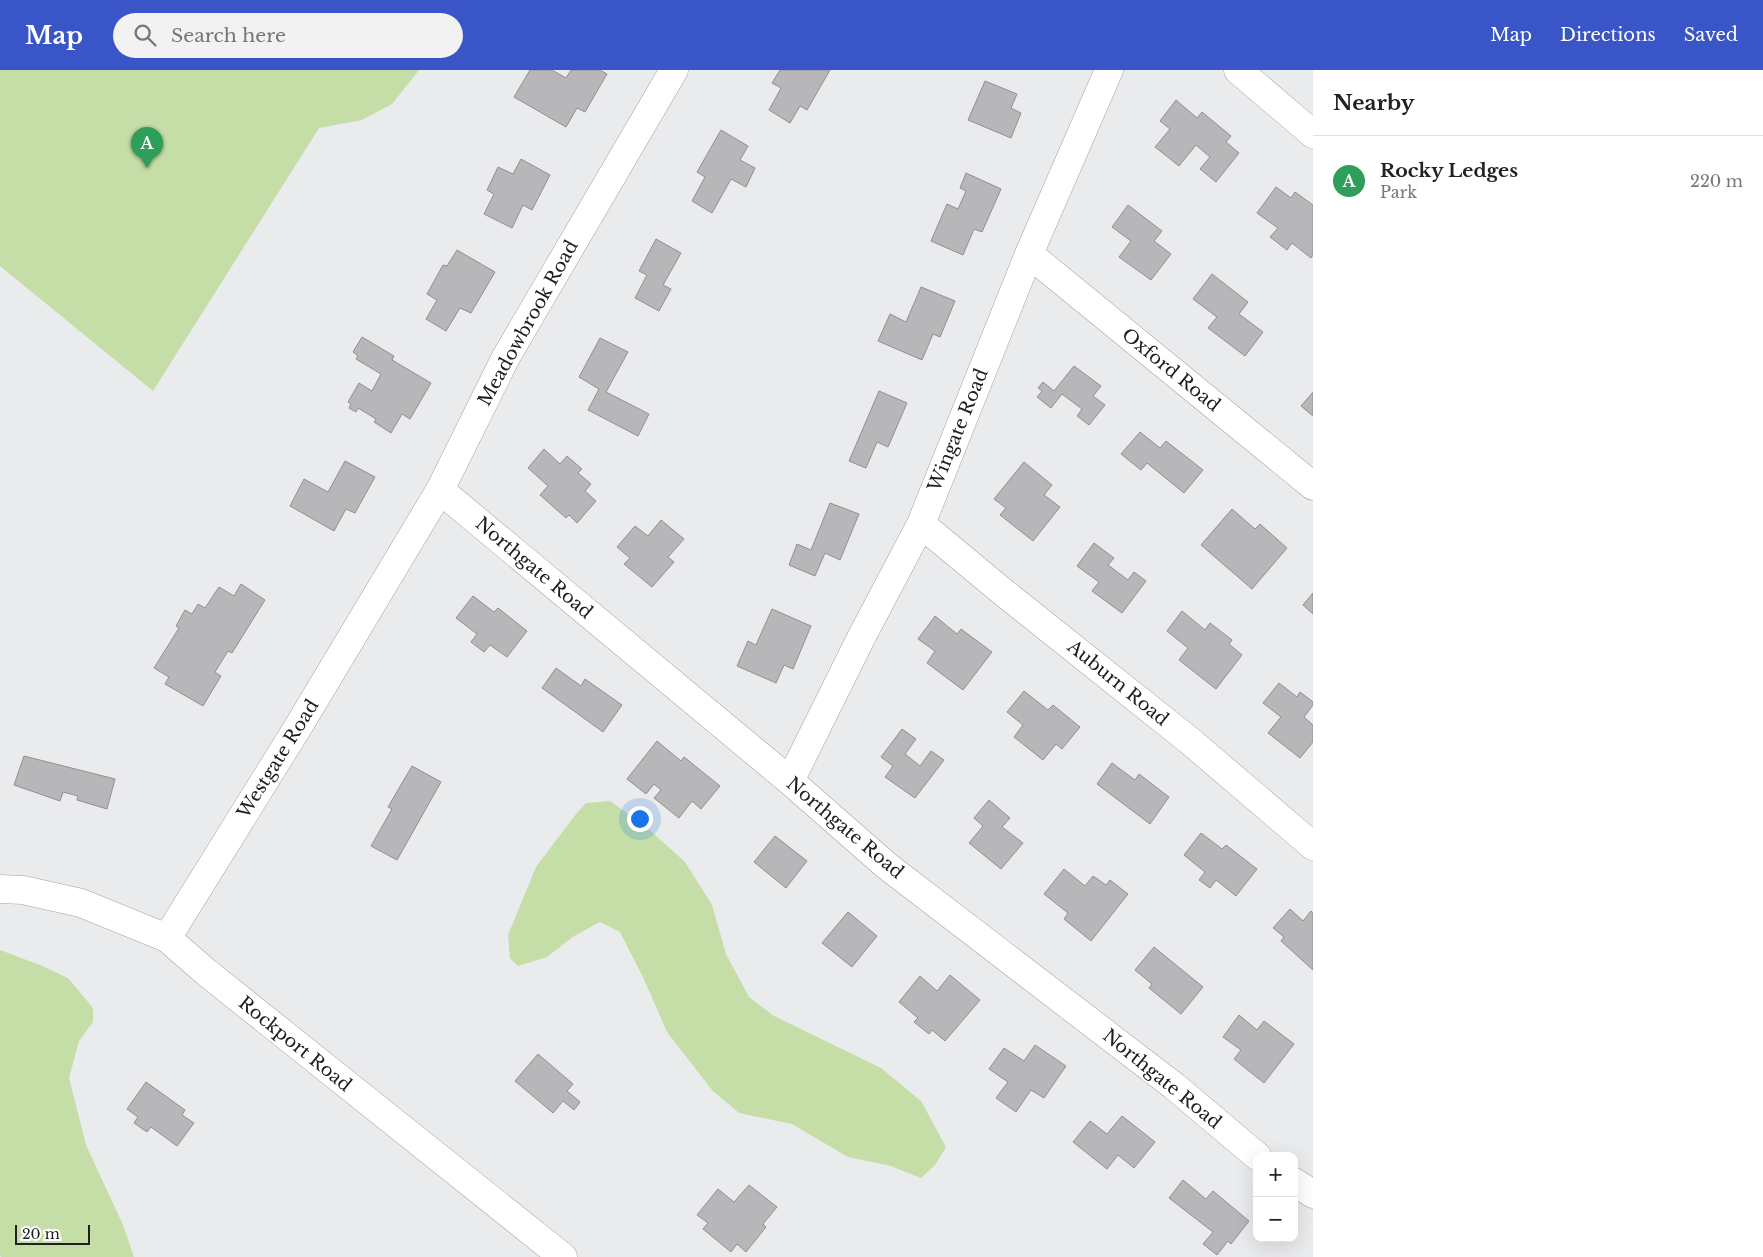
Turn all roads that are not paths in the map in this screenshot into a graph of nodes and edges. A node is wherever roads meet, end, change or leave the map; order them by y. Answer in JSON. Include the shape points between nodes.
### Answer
{"nodes":[{"id":1,"x":674,"y":70,"type":"edge"},
{"id":2,"x":1109,"y":70,"type":"edge"},
{"id":3,"x":1238,"y":70,"type":"edge"},
{"id":4,"x":1313,"y":134,"type":"edge"},
{"id":5,"x":1029,"y":254,"type":"junction"},
{"id":6,"x":1313,"y":486,"type":"edge"},
{"id":7,"x":440,"y":490,"type":"junction"},
{"id":8,"x":920,"y":524,"type":"junction"},
{"id":9,"x":388,"y":579,"type":"joint"},
{"id":10,"x":790,"y":781,"type":"junction"},
{"id":11,"x":1313,"y":846,"type":"edge"},
{"id":12,"x":0,"y":889,"type":"edge"},
{"id":13,"x":167,"y":938,"type":"junction"},
{"id":14,"x":1253,"y":1153,"type":"edge"},
{"id":15,"x":1298,"y":1185,"type":"edge"},
{"id":16,"x":1313,"y":1194,"type":"edge"},
{"id":17,"x":562,"y":1257,"type":"edge"}],
"edges":[{"from":1,"to":7,"type":"street","name":"Meadowbrook Road","via":[[506,357]]},
{"from":2,"to":5,"type":"street","name":"Wingate Road"},
{"from":3,"to":4,"type":"street"},
{"from":5,"to":6,"type":"street","name":"Oxford Road"},
{"from":5,"to":8,"type":"street","name":"Wingate Road"},
{"from":7,"to":9,"type":"street","name":"Meadowbrook Road"},
{"from":7,"to":10,"type":"street","name":"Northgate Road"},
{"from":8,"to":10,"type":"street","name":"Wingate Road"},
{"from":8,"to":11,"type":"street","name":"Auburn Road","via":[[1190,741]]},
{"from":9,"to":13,"type":"street","name":"Westgate Road"},
{"from":10,"to":14,"type":"street","name":"Northgate Road","via":[[887,866],[1166,1080]]},
{"from":12,"to":13,"type":"street","name":"Rockport Road","via":[[23,890],[81,904]]},
{"from":13,"to":17,"type":"street","name":"Rockport Road"},
{"from":15,"to":16,"type":"street"}]}
